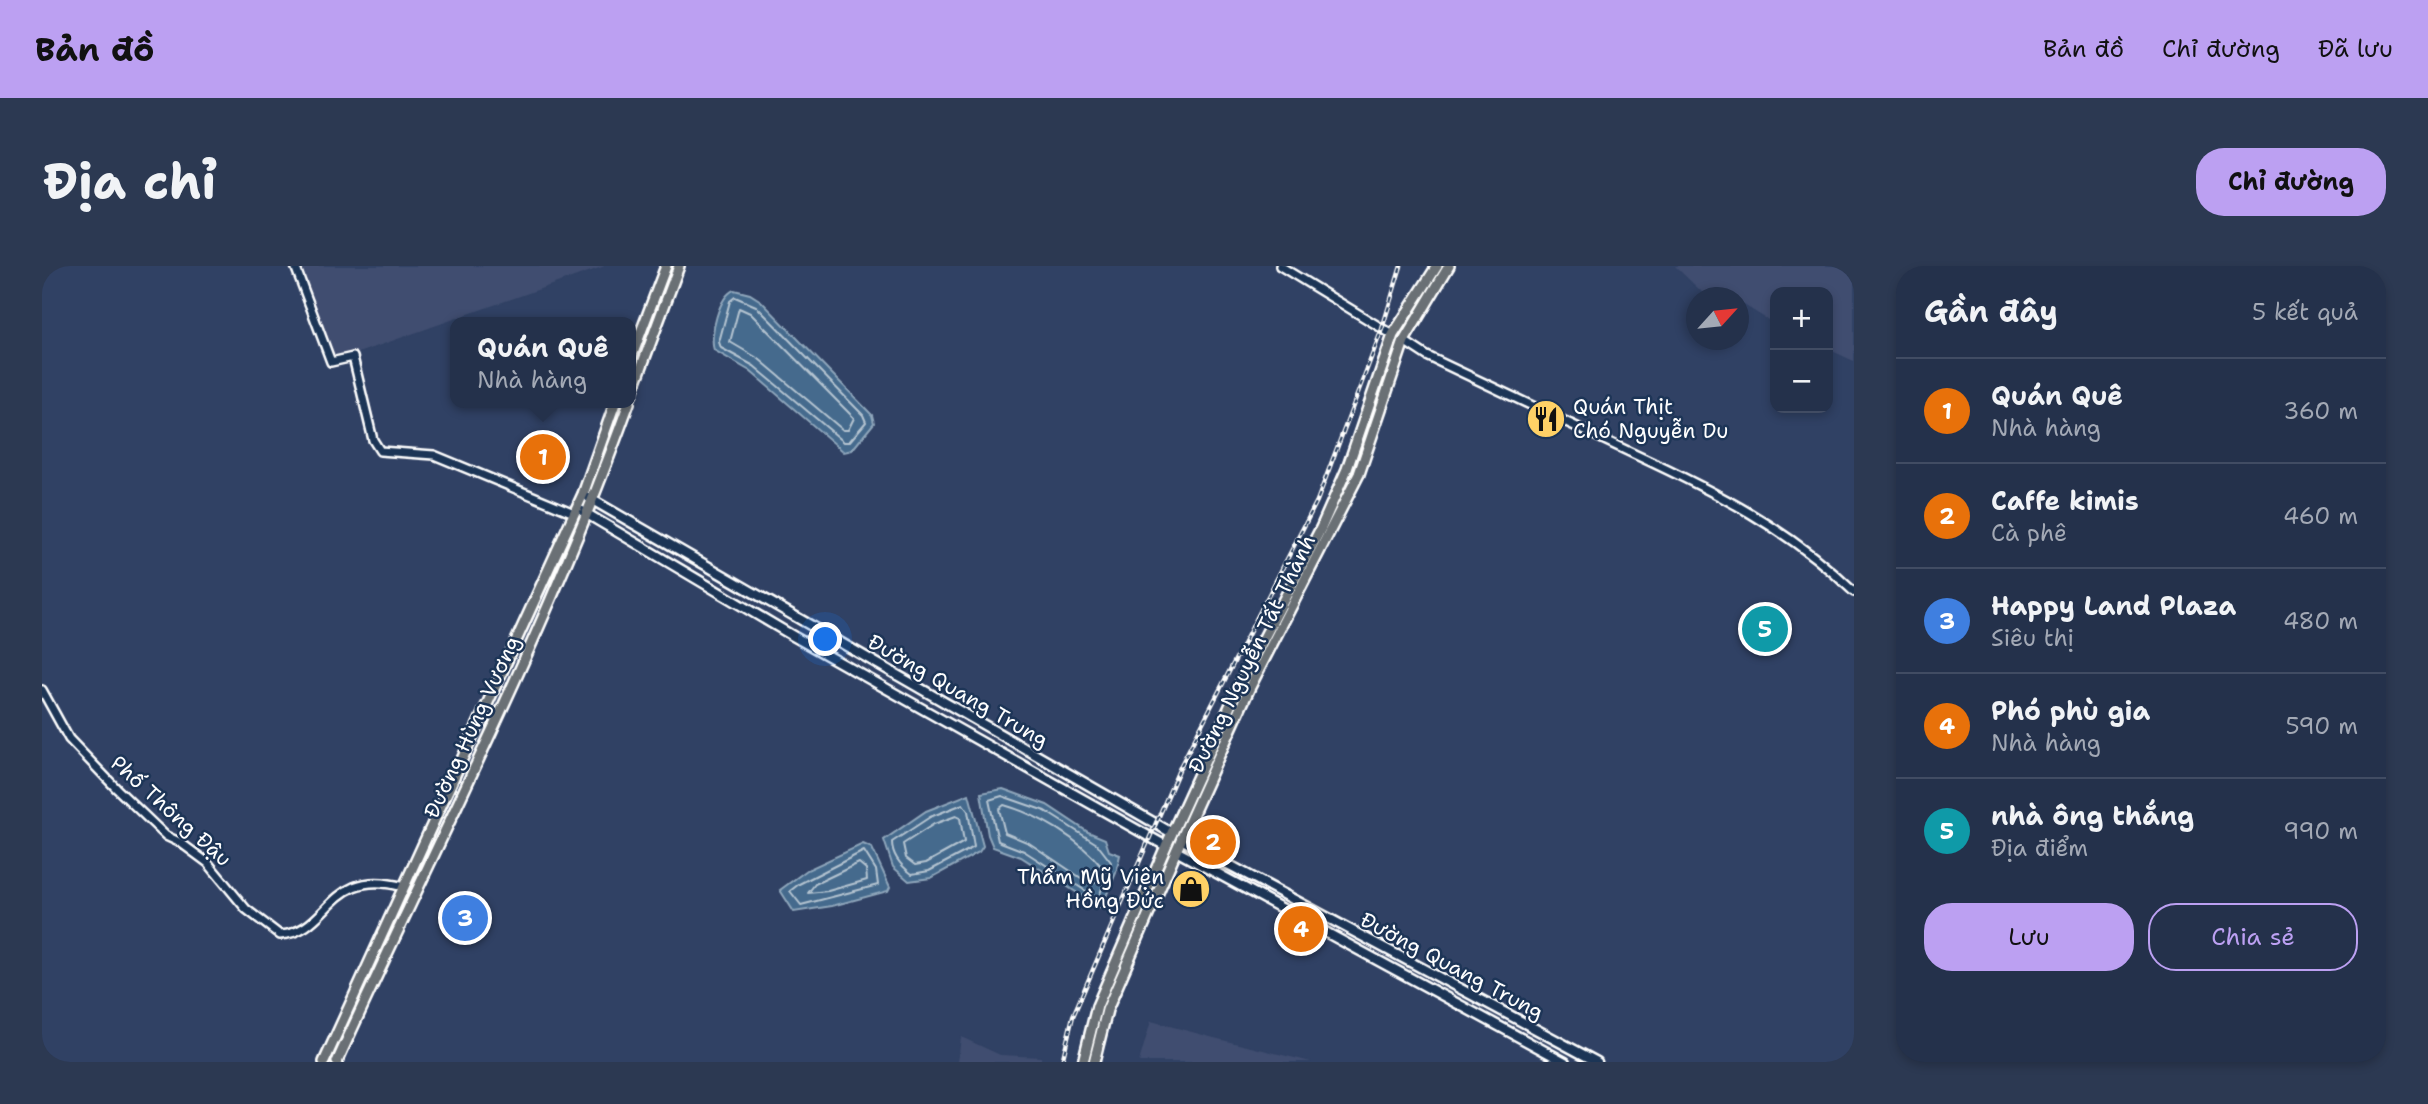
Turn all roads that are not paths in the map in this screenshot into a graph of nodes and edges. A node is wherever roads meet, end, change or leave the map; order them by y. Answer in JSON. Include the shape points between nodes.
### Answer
{"nodes":[{"id":1,"x":295,"y":266,"type":"edge"},
{"id":2,"x":666,"y":266,"type":"edge"},
{"id":3,"x":679,"y":266,"type":"edge"},
{"id":4,"x":1280,"y":266,"type":"edge"},
{"id":5,"x":1437,"y":266,"type":"edge"},
{"id":6,"x":1449,"y":266,"type":"edge"},
{"id":7,"x":1393,"y":335,"type":"junction"},
{"id":8,"x":1404,"y":341,"type":"junction"},
{"id":9,"x":636,"y":347,"type":"edge"},
{"id":10,"x":636,"y":384,"type":"edge"},
{"id":11,"x":613,"y":408,"type":"edge"},
{"id":12,"x":627,"y":408,"type":"edge"},
{"id":13,"x":1361,"y":428,"type":"junction"},
{"id":14,"x":1374,"y":433,"type":"junction"},
{"id":15,"x":599,"y":486,"type":"junction"},
{"id":16,"x":583,"y":494,"type":"junction"},
{"id":17,"x":593,"y":500,"type":"junction"},
{"id":18,"x":608,"y":509,"type":"junction"},
{"id":19,"x":575,"y":511,"type":"junction"},
{"id":20,"x":587,"y":514,"type":"junction"},
{"id":21,"x":1854,"y":592,"type":"edge"},
{"id":22,"x":42,"y":690,"type":"edge"},
{"id":23,"x":1222,"y":723,"type":"junction"},
{"id":24,"x":1232,"y":727,"type":"junction"},
{"id":25,"x":457,"y":772,"type":"junction"},
{"id":26,"x":468,"y":778,"type":"junction"},
{"id":27,"x":1172,"y":834,"type":"junction"},
{"id":28,"x":1181,"y":839,"type":"junction"},
{"id":29,"x":1166,"y":846,"type":"junction"},
{"id":30,"x":1176,"y":851,"type":"junction"},
{"id":31,"x":1234,"y":868,"type":"junction"},
{"id":32,"x":1228,"y":881,"type":"junction"},
{"id":33,"x":404,"y":887,"type":"junction"},
{"id":34,"x":324,"y":1062,"type":"edge"},
{"id":35,"x":337,"y":1062,"type":"edge"},
{"id":36,"x":1083,"y":1062,"type":"edge"},
{"id":37,"x":1094,"y":1062,"type":"edge"},
{"id":38,"x":1565,"y":1062,"type":"edge"},
{"id":39,"x":1597,"y":1062,"type":"edge"}],
"edges":[{"from":1,"to":19,"type":"street","via":[[331,362],[353,357],[380,452],[433,455]]},
{"from":2,"to":9,"type":"main road"},
{"from":3,"to":10,"type":"main road","name":"Đường Hùng Vương"},
{"from":4,"to":7,"type":"street"},
{"from":5,"to":7,"type":"main road","name":"Đường Nguyễn Tất Thành"},
{"from":6,"to":8,"type":"main road","name":"Đường Nguyễn Tất Thành"},
{"from":7,"to":13,"type":"main road","name":"Đường Nguyễn Tất Thành"},
{"from":8,"to":14,"type":"main road","name":"Đường Nguyễn Tất Thành"},
{"from":8,"to":21,"type":"street","via":[[1763,519],[1805,547]]},
{"from":11,"to":16,"type":"main road","name":"Đường Hùng Vương"},
{"from":12,"to":15,"type":"main road","name":"Đường Hùng Vương"},
{"from":13,"to":14,"type":"main road"},
{"from":13,"to":23,"type":"main road","name":"Đường Nguyễn Tất Thành","via":[[1321,528]]},
{"from":14,"to":24,"type":"main road","name":"Đường Nguyễn Tất Thành","via":[[1337,521]]},
{"from":15,"to":17,"type":"main road","name":"Đường Hùng Vương"},
{"from":15,"to":18,"type":"main road"},
{"from":16,"to":17,"type":"main road","name":"Đường Quang Trung"},
{"from":16,"to":19,"type":"main road","name":"Đường Hùng Vương"},
{"from":17,"to":18,"type":"main road","name":"Đường Quang Trung"},
{"from":17,"to":20,"type":"main road","name":"Đường Hùng Vương"},
{"from":18,"to":27,"type":"main road","name":"Đường Quang Trung"},
{"from":19,"to":20,"type":"main road","name":"Đường Quang Trung"},
{"from":19,"to":25,"type":"main road","name":"Đường Hùng Vương"},
{"from":20,"to":26,"type":"main road","name":"Đường Hùng Vương"},
{"from":20,"to":29,"type":"main road","name":"Đường Quang Trung"},
{"from":22,"to":33,"type":"street","name":"Phố Thông Đậu","via":[[83,755],[166,836],[208,863],[251,914],[281,935],[300,930],[360,883],[382,881]]},
{"from":23,"to":24,"type":"main road"},
{"from":23,"to":27,"type":"main road","name":"Đường Nguyễn Tất Thành"},
{"from":24,"to":28,"type":"main road","name":"Đường Nguyễn Tất Thành"},
{"from":25,"to":26,"type":"main road"},
{"from":25,"to":33,"type":"main road","name":"Đường Hùng Vương"},
{"from":26,"to":35,"type":"main road","name":"Đường Hùng Vương"},
{"from":27,"to":29,"type":"main road","name":"Đường Nguyễn Tất Thành"},
{"from":28,"to":30,"type":"main road","name":"Đường Nguyễn Tất Thành"},
{"from":28,"to":31,"type":"main road","name":"Đường Quang Trung"},
{"from":29,"to":36,"type":"main road","name":"Đường Nguyễn Tất Thành","via":[[1097,1006]]},
{"from":30,"to":32,"type":"main road","name":"Đường Quang Trung"},
{"from":30,"to":37,"type":"main road","name":"Đường Nguyễn Tất Thành","via":[[1107,1010]]},
{"from":31,"to":32,"type":"main road"},
{"from":31,"to":39,"type":"main road","name":"Đường Quang Trung"},
{"from":32,"to":38,"type":"main road","name":"Đường Quang Trung"},
{"from":33,"to":34,"type":"main road","name":"Đường Hùng Vương"}]}
